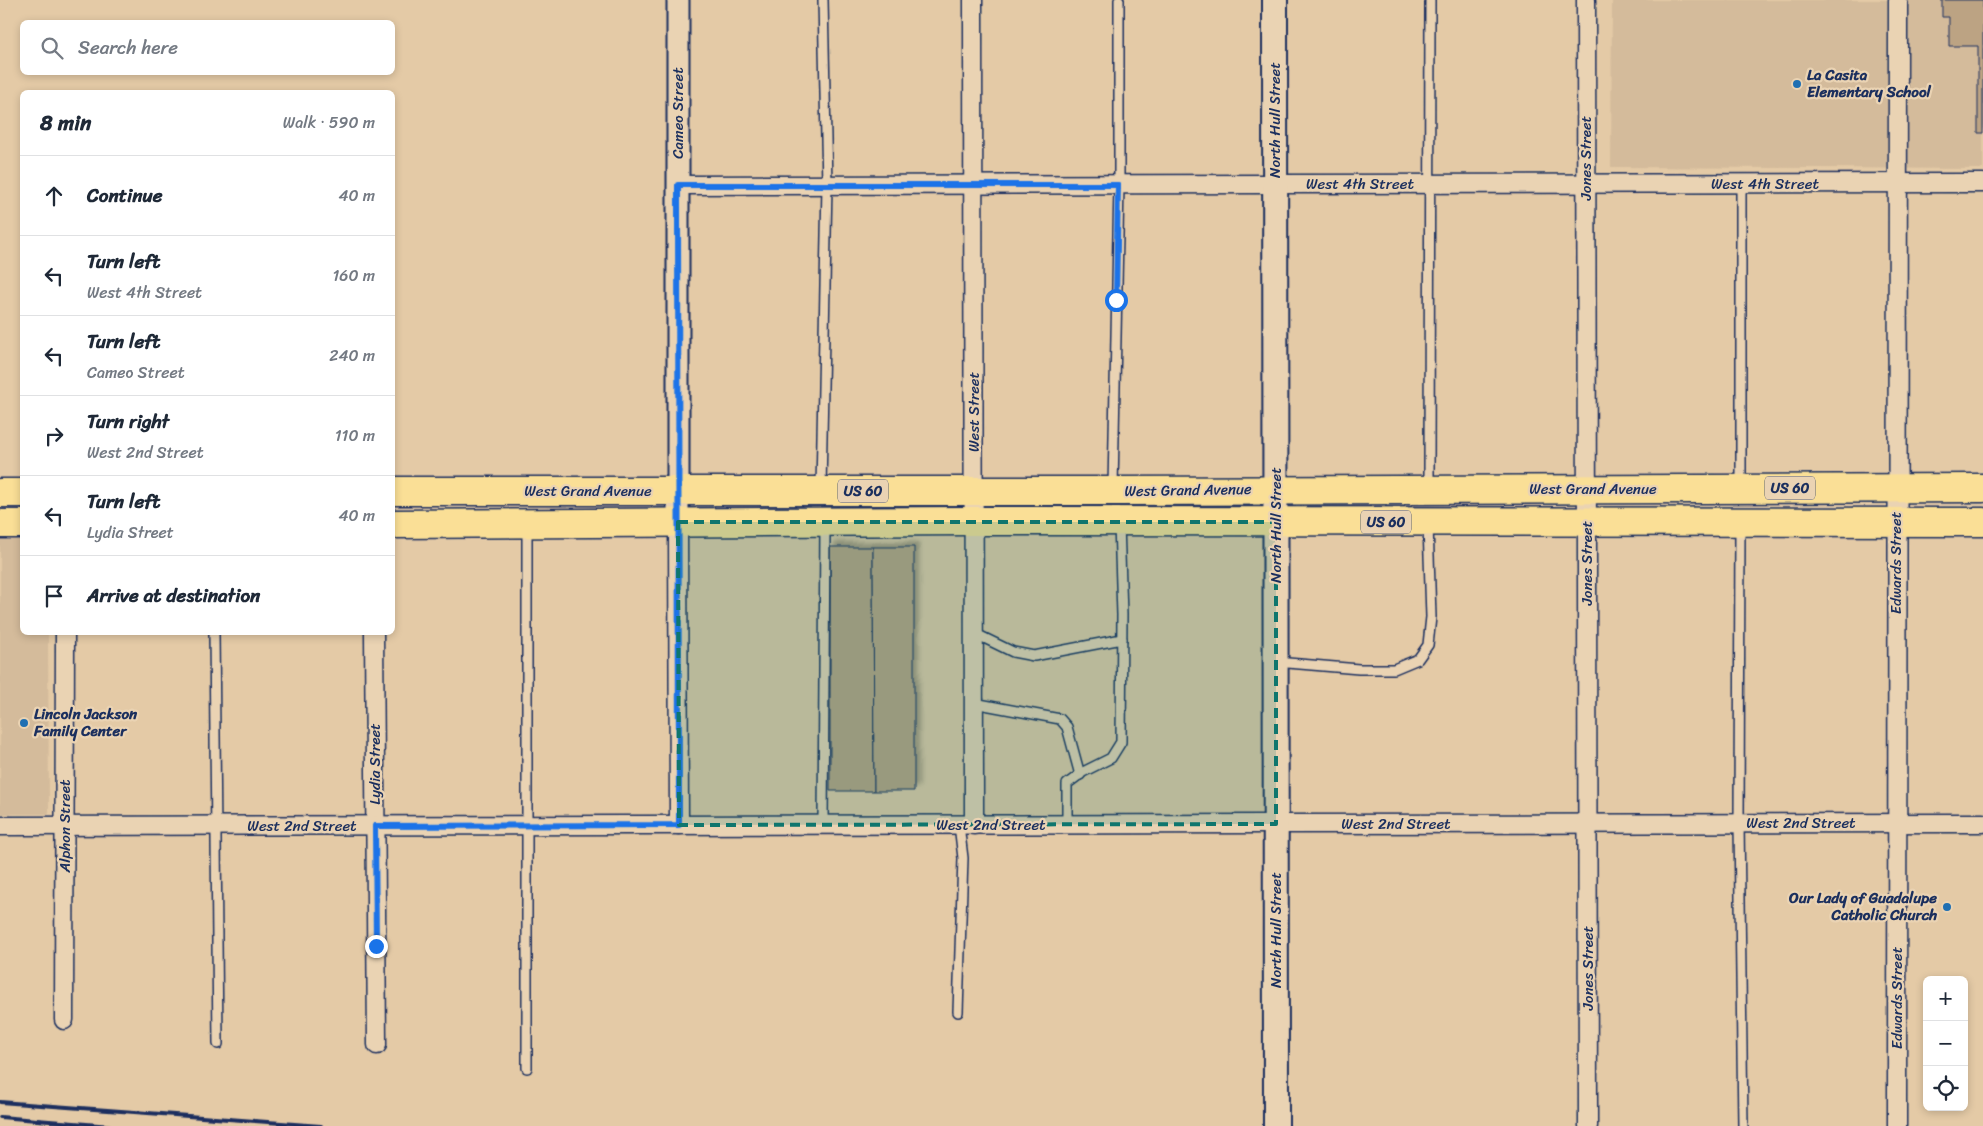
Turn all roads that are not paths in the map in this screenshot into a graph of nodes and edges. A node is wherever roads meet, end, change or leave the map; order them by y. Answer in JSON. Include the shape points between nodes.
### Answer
{"nodes":[{"id":1,"x":678,"y":0,"type":"edge"},
{"id":2,"x":823,"y":0,"type":"edge"},
{"id":3,"x":973,"y":0,"type":"edge"},
{"id":4,"x":1119,"y":0,"type":"edge"},
{"id":5,"x":1275,"y":0,"type":"edge"},
{"id":6,"x":1430,"y":0,"type":"edge"},
{"id":7,"x":1586,"y":0,"type":"edge"},
{"id":8,"x":1898,"y":0,"type":"edge"},
{"id":9,"x":1897,"y":183,"type":"junction"},
{"id":10,"x":1983,"y":183,"type":"edge"},
{"id":11,"x":1275,"y":184,"type":"junction"},
{"id":12,"x":1431,"y":184,"type":"junction"},
{"id":13,"x":1586,"y":184,"type":"junction"},
{"id":14,"x":1741,"y":184,"type":"junction"},
{"id":15,"x":678,"y":185,"type":"junction"},
{"id":16,"x":827,"y":185,"type":"junction"},
{"id":17,"x":973,"y":185,"type":"junction"},
{"id":18,"x":1118,"y":185,"type":"junction"},
{"id":19,"x":1896,"y":488,"type":"junction"},
{"id":20,"x":1983,"y":488,"type":"edge"},
{"id":21,"x":1429,"y":489,"type":"junction"},
{"id":22,"x":1587,"y":489,"type":"junction"},
{"id":23,"x":1741,"y":489,"type":"junction"},
{"id":24,"x":821,"y":490,"type":"junction"},
{"id":25,"x":1276,"y":490,"type":"junction"},
{"id":26,"x":395,"y":491,"type":"edge"},
{"id":27,"x":974,"y":491,"type":"junction"},
{"id":28,"x":1113,"y":491,"type":"junction"},
{"id":29,"x":0,"y":492,"type":"edge"},
{"id":30,"x":20,"y":492,"type":"edge"},
{"id":31,"x":678,"y":492,"type":"junction"},
{"id":32,"x":974,"y":521,"type":"junction"},
{"id":33,"x":678,"y":522,"type":"junction"},
{"id":34,"x":825,"y":522,"type":"junction"},
{"id":35,"x":1118,"y":522,"type":"junction"},
{"id":36,"x":1276,"y":522,"type":"junction"},
{"id":37,"x":1428,"y":522,"type":"junction"},
{"id":38,"x":1587,"y":522,"type":"junction"},
{"id":39,"x":1740,"y":522,"type":"junction"},
{"id":40,"x":1896,"y":522,"type":"junction"},
{"id":41,"x":1983,"y":522,"type":"edge"},
{"id":42,"x":526,"y":523,"type":"junction"},
{"id":43,"x":0,"y":524,"type":"edge"},
{"id":44,"x":20,"y":524,"type":"edge"},
{"id":45,"x":395,"y":524,"type":"edge"},
{"id":46,"x":974,"y":632,"type":"junction"},
{"id":47,"x":65,"y":635,"type":"edge"},
{"id":48,"x":214,"y":635,"type":"edge"},
{"id":49,"x":374,"y":635,"type":"edge"},
{"id":50,"x":1122,"y":639,"type":"junction"},
{"id":51,"x":1276,"y":662,"type":"junction"},
{"id":52,"x":974,"y":703,"type":"junction"},
{"id":53,"x":1080,"y":775,"type":"junction"},
{"id":54,"x":1897,"y":823,"type":"junction"},
{"id":55,"x":1983,"y":823,"type":"edge"},
{"id":56,"x":1067,"y":824,"type":"junction"},
{"id":57,"x":1276,"y":824,"type":"junction"},
{"id":58,"x":1588,"y":824,"type":"junction"},
{"id":59,"x":1739,"y":824,"type":"junction"},
{"id":60,"x":526,"y":825,"type":"junction"},
{"id":61,"x":679,"y":825,"type":"junction"},
{"id":62,"x":823,"y":825,"type":"junction"},
{"id":63,"x":967,"y":825,"type":"junction"},
{"id":64,"x":0,"y":826,"type":"edge"},
{"id":65,"x":65,"y":826,"type":"junction"},
{"id":66,"x":217,"y":826,"type":"junction"},
{"id":67,"x":375,"y":826,"type":"junction"},
{"id":68,"x":958,"y":1012,"type":"dead end"},
{"id":69,"x":64,"y":1020,"type":"dead end"},
{"id":70,"x":218,"y":1044,"type":"dead end"},
{"id":71,"x":377,"y":1045,"type":"dead end"},
{"id":72,"x":526,"y":1068,"type":"dead end"},
{"id":73,"x":1276,"y":1126,"type":"edge"},
{"id":74,"x":1588,"y":1126,"type":"edge"},
{"id":75,"x":1743,"y":1126,"type":"edge"},
{"id":76,"x":1897,"y":1126,"type":"edge"}],
"edges":[{"from":1,"to":15,"type":"street","name":"Cameo Street"},
{"from":2,"to":16,"type":"lane"},
{"from":3,"to":17,"type":"street","name":"West Street"},
{"from":4,"to":18,"type":"lane"},
{"from":5,"to":11,"type":"main road","name":"North Hull Street"},
{"from":6,"to":12,"type":"lane"},
{"from":7,"to":13,"type":"street","name":"Jones Street"},
{"from":8,"to":9,"type":"street","name":"Edwards Street"},
{"from":9,"to":10,"type":"street","name":"West 4th Street"},
{"from":9,"to":14,"type":"street","name":"West 4th Street"},
{"from":9,"to":19,"type":"street","name":"Edwards Street"},
{"from":11,"to":12,"type":"street","name":"West 4th Street"},
{"from":11,"to":18,"type":"street","name":"West 4th Street"},
{"from":11,"to":25,"type":"main road","name":"North Hull Street"},
{"from":12,"to":13,"type":"street","name":"West 4th Street"},
{"from":12,"to":21,"type":"lane"},
{"from":13,"to":14,"type":"street","name":"West 4th Street"},
{"from":13,"to":22,"type":"street","name":"Jones Street"},
{"from":14,"to":23,"type":"lane"},
{"from":15,"to":16,"type":"street","name":"West 4th Street"},
{"from":15,"to":31,"type":"street","name":"Cameo Street"},
{"from":16,"to":17,"type":"street","name":"West 4th Street"},
{"from":16,"to":24,"type":"lane"},
{"from":17,"to":18,"type":"street","name":"West 4th Street"},
{"from":17,"to":27,"type":"street","name":"West Street"},
{"from":18,"to":28,"type":"lane"},
{"from":19,"to":20,"type":"highway","name":"West Grand Avenue","number":"US 60"},
{"from":19,"to":23,"type":"highway","name":"West Grand Avenue","number":"US 60"},
{"from":19,"to":40,"type":"street","name":"Edwards Street"},
{"from":21,"to":22,"type":"highway","name":"West Grand Avenue","number":"US 60"},
{"from":21,"to":25,"type":"highway","name":"West Grand Avenue","number":"US 60"},
{"from":22,"to":23,"type":"highway","name":"West Grand Avenue","number":"US 60"},
{"from":22,"to":38,"type":"street","name":"Jones Street"},
{"from":24,"to":27,"type":"highway","name":"West Grand Avenue","number":"US 60"},
{"from":24,"to":31,"type":"highway","name":"West Grand Avenue","number":"US 60"},
{"from":25,"to":28,"type":"highway","name":"West Grand Avenue","number":"US 60"},
{"from":25,"to":36,"type":"main road","name":"North Hull Street"},
{"from":26,"to":31,"type":"highway","name":"West Grand Avenue","number":"US 60"},
{"from":27,"to":28,"type":"highway","name":"West Grand Avenue","number":"US 60"},
{"from":27,"to":32,"type":"street","name":"West Street"},
{"from":29,"to":30,"type":"highway"},
{"from":31,"to":33,"type":"street","name":"Cameo Street"},
{"from":32,"to":34,"type":"highway","name":"West Grand Avenue","number":"US 60"},
{"from":32,"to":35,"type":"highway","name":"West Grand Avenue","number":"US 60"},
{"from":32,"to":46,"type":"street","name":"West Street"},
{"from":33,"to":34,"type":"highway","name":"West Grand Avenue","number":"US 60"},
{"from":33,"to":42,"type":"highway","name":"West Grand Avenue","number":"US 60"},
{"from":33,"to":61,"type":"street","name":"Cameo Street"},
{"from":34,"to":62,"type":"lane"},
{"from":35,"to":36,"type":"highway","name":"West Grand Avenue","number":"US 60"},
{"from":35,"to":50,"type":"lane"},
{"from":36,"to":37,"type":"highway","name":"West Grand Avenue","number":"US 60"},
{"from":36,"to":51,"type":"main road","name":"North Hull Street"},
{"from":37,"to":38,"type":"highway","name":"West Grand Avenue","number":"US 60"},
{"from":37,"to":51,"type":"lane","via":[[1431,617],[1428,645],[1418,659],[1394,669]]},
{"from":38,"to":39,"type":"highway","name":"West Grand Avenue","number":"US 60"},
{"from":38,"to":58,"type":"street","name":"Jones Street"},
{"from":39,"to":40,"type":"highway","name":"West Grand Avenue","number":"US 60"},
{"from":39,"to":59,"type":"lane"},
{"from":40,"to":41,"type":"highway","name":"West Grand Avenue","number":"US 60"},
{"from":40,"to":54,"type":"street","name":"Edwards Street"},
{"from":42,"to":45,"type":"highway","name":"West Grand Avenue","number":"US 60"},
{"from":42,"to":60,"type":"lane"},
{"from":43,"to":44,"type":"highway"},
{"from":46,"to":50,"type":"lane","via":[[1013,652],[1034,656]]},
{"from":46,"to":52,"type":"street","name":"West Street"},
{"from":47,"to":65,"type":"street","name":"Alphon Street"},
{"from":48,"to":66,"type":"lane"},
{"from":49,"to":67,"type":"street","name":"Lydia Street"},
{"from":50,"to":53,"type":"lane","via":[[1121,742],[1111,758]]},
{"from":51,"to":57,"type":"main road","name":"North Hull Street"},
{"from":52,"to":53,"type":"lane","via":[[1060,719],[1068,727]]},
{"from":52,"to":63,"type":"street","name":"West Street"},
{"from":53,"to":56,"type":"lane","via":[[1067,784]]},
{"from":54,"to":55,"type":"street","name":"West 2nd Street"},
{"from":54,"to":59,"type":"street","name":"West 2nd Street"},
{"from":54,"to":76,"type":"street","name":"Edwards Street"},
{"from":56,"to":57,"type":"street","name":"West 2nd Street"},
{"from":56,"to":63,"type":"street","name":"West 2nd Street"},
{"from":57,"to":58,"type":"street","name":"West 2nd Street"},
{"from":57,"to":73,"type":"main road","name":"North Hull Street"},
{"from":58,"to":59,"type":"street","name":"West 2nd Street"},
{"from":58,"to":74,"type":"street","name":"Jones Street"},
{"from":59,"to":75,"type":"lane"},
{"from":60,"to":61,"type":"street","name":"West 2nd Street"},
{"from":60,"to":67,"type":"street","name":"West 2nd Street"},
{"from":60,"to":72,"type":"lane"},
{"from":61,"to":62,"type":"street","name":"West 2nd Street"},
{"from":62,"to":63,"type":"street","name":"West 2nd Street"},
{"from":63,"to":68,"type":"lane"},
{"from":64,"to":65,"type":"street","name":"West 2nd Street"},
{"from":65,"to":66,"type":"street","name":"West 2nd Street"},
{"from":65,"to":69,"type":"street","name":"Alphon Street"},
{"from":66,"to":67,"type":"street","name":"West 2nd Street"},
{"from":66,"to":70,"type":"lane"},
{"from":67,"to":71,"type":"street","name":"Lydia Street"}]}
